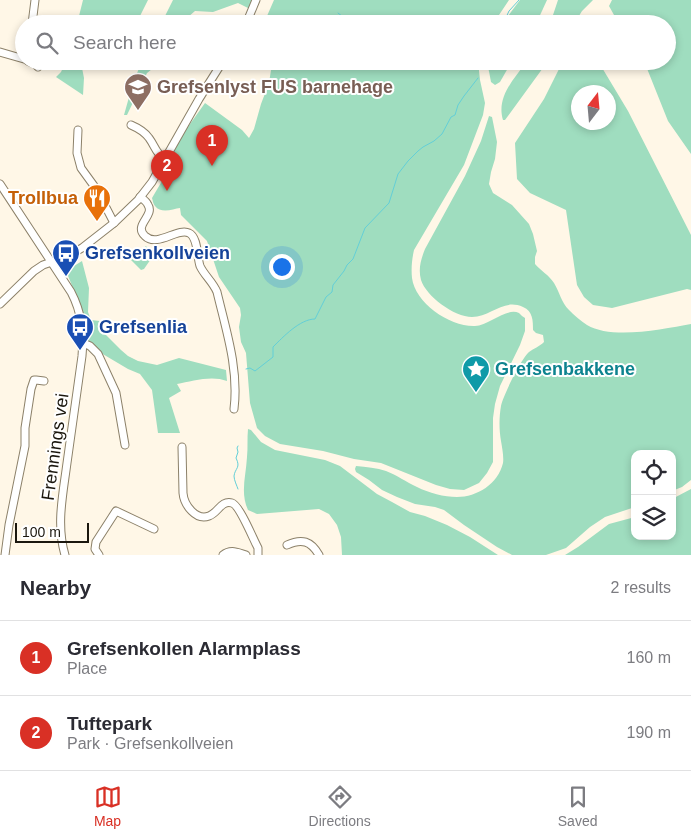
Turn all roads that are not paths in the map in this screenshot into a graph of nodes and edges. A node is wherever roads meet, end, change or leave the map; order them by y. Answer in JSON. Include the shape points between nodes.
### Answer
{"nodes":[{"id":1,"x":35,"y":0,"type":"edge"},
{"id":2,"x":256,"y":0,"type":"edge"},
{"id":3,"x":33,"y":15,"type":"edge"},
{"id":4,"x":250,"y":15,"type":"edge"},
{"id":5,"x":0,"y":52,"type":"edge"},
{"id":6,"x":15,"y":56,"type":"edge"},
{"id":7,"x":217,"y":70,"type":"edge"},
{"id":8,"x":131,"y":125,"type":"dead end"},
{"id":9,"x":78,"y":130,"type":"dead end"},
{"id":10,"x":164,"y":159,"type":"junction"},
{"id":11,"x":0,"y":184,"type":"edge"},
{"id":12,"x":140,"y":197,"type":"junction"},
{"id":13,"x":114,"y":223,"type":"junction"},
{"id":14,"x":52,"y":262,"type":"junction"},
{"id":15,"x":0,"y":304,"type":"edge"},
{"id":16,"x":83,"y":343,"type":"junction"},
{"id":17,"x":44,"y":381,"type":"dead end"},
{"id":18,"x":234,"y":409,"type":"dead end"},
{"id":19,"x":125,"y":445,"type":"dead end"},
{"id":20,"x":182,"y":447,"type":"dead end"},
{"id":21,"x":154,"y":529,"type":"dead end"},
{"id":22,"x":287,"y":545,"type":"dead end"},
{"id":23,"x":5,"y":555,"type":"edge"},
{"id":24,"x":65,"y":555,"type":"edge"},
{"id":25,"x":99,"y":555,"type":"edge"},
{"id":26,"x":223,"y":555,"type":"edge"},
{"id":27,"x":246,"y":555,"type":"edge"},
{"id":28,"x":258,"y":555,"type":"edge"},
{"id":29,"x":319,"y":555,"type":"edge"}],
"edges":[{"from":1,"to":3,"type":"street"},
{"from":2,"to":4,"type":"street"},
{"from":5,"to":6,"type":"street"},
{"from":7,"to":10,"type":"street"},
{"from":8,"to":10,"type":"street","via":[[145,134]]},
{"from":9,"to":13,"type":"street","via":[[76,153],[81,168]]},
{"from":10,"to":12,"type":"street"},
{"from":11,"to":14,"type":"street","name":"Frennings vei"},
{"from":12,"to":13,"type":"street"},
{"from":12,"to":18,"type":"street","via":[[150,209],[141,227],[145,237],[155,240],[184,232],[190,233],[196,242],[200,266],[217,292],[234,368]]},
{"from":13,"to":14,"type":"street","via":[[73,254]]},
{"from":14,"to":15,"type":"street","via":[[34,271]]},
{"from":14,"to":16,"type":"street","name":"Frennings vei","via":[[77,304]]},
{"from":16,"to":19,"type":"street","via":[[98,354],[116,393]]},
{"from":16,"to":24,"type":"street","name":"Frennings vei","via":[[62,504],[61,530]]},
{"from":17,"to":23,"type":"street","via":[[34,380],[31,389],[25,446]]},
{"from":20,"to":28,"type":"street","via":[[183,498],[188,508],[207,517],[224,504],[234,504],[258,548]]},
{"from":21,"to":25,"type":"street","via":[[116,512],[96,542],[95,549]]},
{"from":22,"to":29,"type":"street","via":[[305,542]]},
{"from":26,"to":27,"type":"street","via":[[232,551]]}]}
